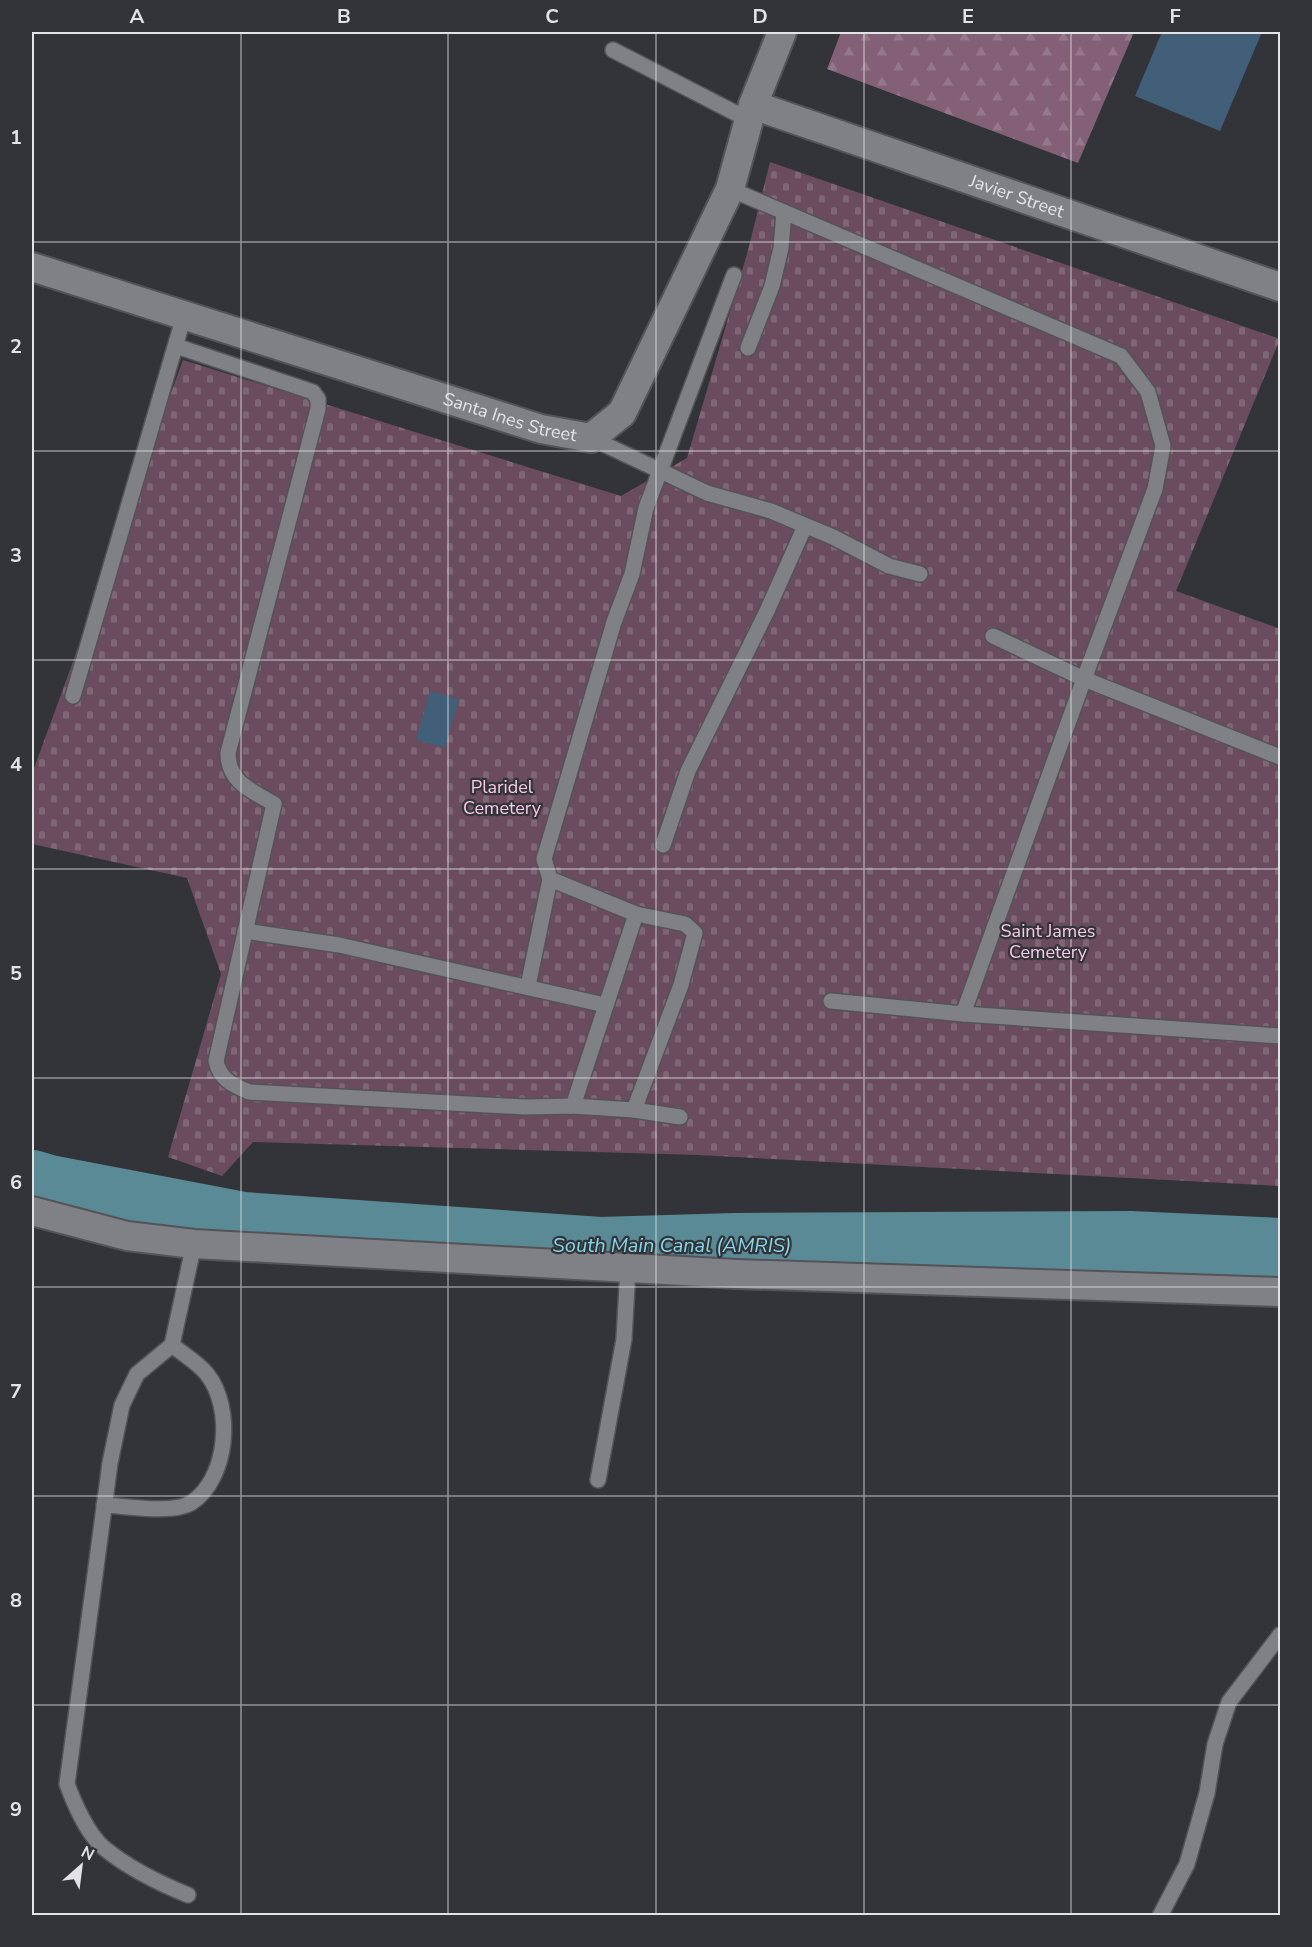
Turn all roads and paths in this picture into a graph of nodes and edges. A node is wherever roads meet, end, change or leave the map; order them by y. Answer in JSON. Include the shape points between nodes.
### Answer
{"nodes":[{"id":1,"x":782,"y":32,"type":"edge"},
{"id":2,"x":614,"y":50,"type":"dead end"},
{"id":3,"x":751,"y":112,"type":"junction"},
{"id":4,"x":730,"y":189,"type":"junction"},
{"id":5,"x":784,"y":212,"type":"junction"},
{"id":6,"x":32,"y":267,"type":"edge"},
{"id":7,"x":734,"y":275,"type":"dead end"},
{"id":8,"x":1281,"y":287,"type":"edge"},
{"id":9,"x":184,"y":316,"type":"junction"},
{"id":10,"x":176,"y":346,"type":"junction"},
{"id":11,"x":748,"y":348,"type":"dead end"},
{"id":12,"x":591,"y":438,"type":"junction"},
{"id":13,"x":660,"y":473,"type":"junction"},
{"id":14,"x":805,"y":526,"type":"junction"},
{"id":15,"x":920,"y":574,"type":"dead end"},
{"id":16,"x":993,"y":636,"type":"dead end"},
{"id":17,"x":1083,"y":679,"type":"junction"},
{"id":18,"x":73,"y":696,"type":"dead end"},
{"id":19,"x":1281,"y":756,"type":"edge"},
{"id":20,"x":663,"y":845,"type":"dead end"},
{"id":21,"x":550,"y":879,"type":"junction"},
{"id":22,"x":636,"y":914,"type":"junction"},
{"id":23,"x":245,"y":931,"type":"junction"},
{"id":24,"x":528,"y":986,"type":"junction"},
{"id":25,"x":831,"y":1001,"type":"dead end"},
{"id":26,"x":606,"y":1005,"type":"junction"},
{"id":27,"x":963,"y":1014,"type":"junction"},
{"id":28,"x":1281,"y":1036,"type":"edge"},
{"id":29,"x":573,"y":1106,"type":"junction"},
{"id":30,"x":634,"y":1110,"type":"junction"},
{"id":31,"x":680,"y":1118,"type":"dead end"},
{"id":32,"x":32,"y":1211,"type":"edge"},
{"id":33,"x":194,"y":1244,"type":"junction"},
{"id":34,"x":628,"y":1268,"type":"junction"},
{"id":35,"x":1281,"y":1292,"type":"edge"},
{"id":36,"x":172,"y":1345,"type":"junction"},
{"id":37,"x":598,"y":1480,"type":"dead end"},
{"id":38,"x":104,"y":1505,"type":"junction"},
{"id":39,"x":1281,"y":1635,"type":"edge"},
{"id":40,"x":188,"y":1895,"type":"dead end"},
{"id":41,"x":1160,"y":1916,"type":"edge"}],
"edges":[{"from":1,"to":3,"type":"street","name":"Santa Ines Street"},
{"from":2,"to":3,"type":"lane"},
{"from":3,"to":4,"type":"street","name":"Santa Ines Street"},
{"from":3,"to":8,"type":"street","name":"Javier Street"},
{"from":4,"to":5,"type":"lane"},
{"from":4,"to":12,"type":"street","name":"Santa Ines Street","via":[[622,414]]},
{"from":5,"to":11,"type":"lane","via":[[772,286]]},
{"from":5,"to":17,"type":"lane","via":[[1121,356],[1148,392],[1163,446],[1155,489]]},
{"from":6,"to":9,"type":"street","name":"Santa Ines Street"},
{"from":7,"to":13,"type":"lane"},
{"from":9,"to":10,"type":"lane"},
{"from":9,"to":12,"type":"street","name":"Santa Ines Street","via":[[541,429]]},
{"from":10,"to":18,"type":"lane"},
{"from":10,"to":23,"type":"lane","via":[[312,392],[318,399],[228,753],[228,766],[239,781],[274,804]]},
{"from":12,"to":13,"type":"lane"},
{"from":13,"to":14,"type":"lane"},
{"from":13,"to":21,"type":"lane","via":[[646,508],[632,573],[544,859]]},
{"from":14,"to":15,"type":"lane","via":[[889,566]]},
{"from":14,"to":20,"type":"lane","via":[[688,771]]},
{"from":16,"to":17,"type":"lane"},
{"from":17,"to":19,"type":"lane"},
{"from":17,"to":27,"type":"lane"},
{"from":21,"to":22,"type":"lane"},
{"from":21,"to":24,"type":"lane"},
{"from":22,"to":26,"type":"lane"},
{"from":22,"to":30,"type":"lane","via":[[685,924],[695,933],[681,985]]},
{"from":23,"to":24,"type":"lane","via":[[339,945]]},
{"from":23,"to":29,"type":"lane","via":[[216,1061],[229,1083],[249,1092],[525,1107]]},
{"from":24,"to":26,"type":"lane"},
{"from":25,"to":27,"type":"lane"},
{"from":26,"to":29,"type":"lane"},
{"from":27,"to":28,"type":"lane"},
{"from":29,"to":30,"type":"lane"},
{"from":30,"to":31,"type":"lane"},
{"from":32,"to":33,"type":"street","via":[[128,1236]]},
{"from":33,"to":34,"type":"street"},
{"from":33,"to":36,"type":"lane"},
{"from":34,"to":35,"type":"street"},
{"from":34,"to":37,"type":"lane","via":[[624,1339]]},
{"from":36,"to":38,"type":"lane","via":[[137,1374],[122,1405]]},
{"from":36,"to":38,"type":"lane","via":[[207,1374],[216,1388],[225,1424],[218,1468],[208,1487],[190,1503],[173,1508]]},
{"from":38,"to":40,"type":"lane","via":[[67,1784],[77,1810],[102,1847],[162,1885]]},
{"from":39,"to":41,"type":"lane","via":[[1229,1702],[1215,1744],[1188,1864]]}]}
